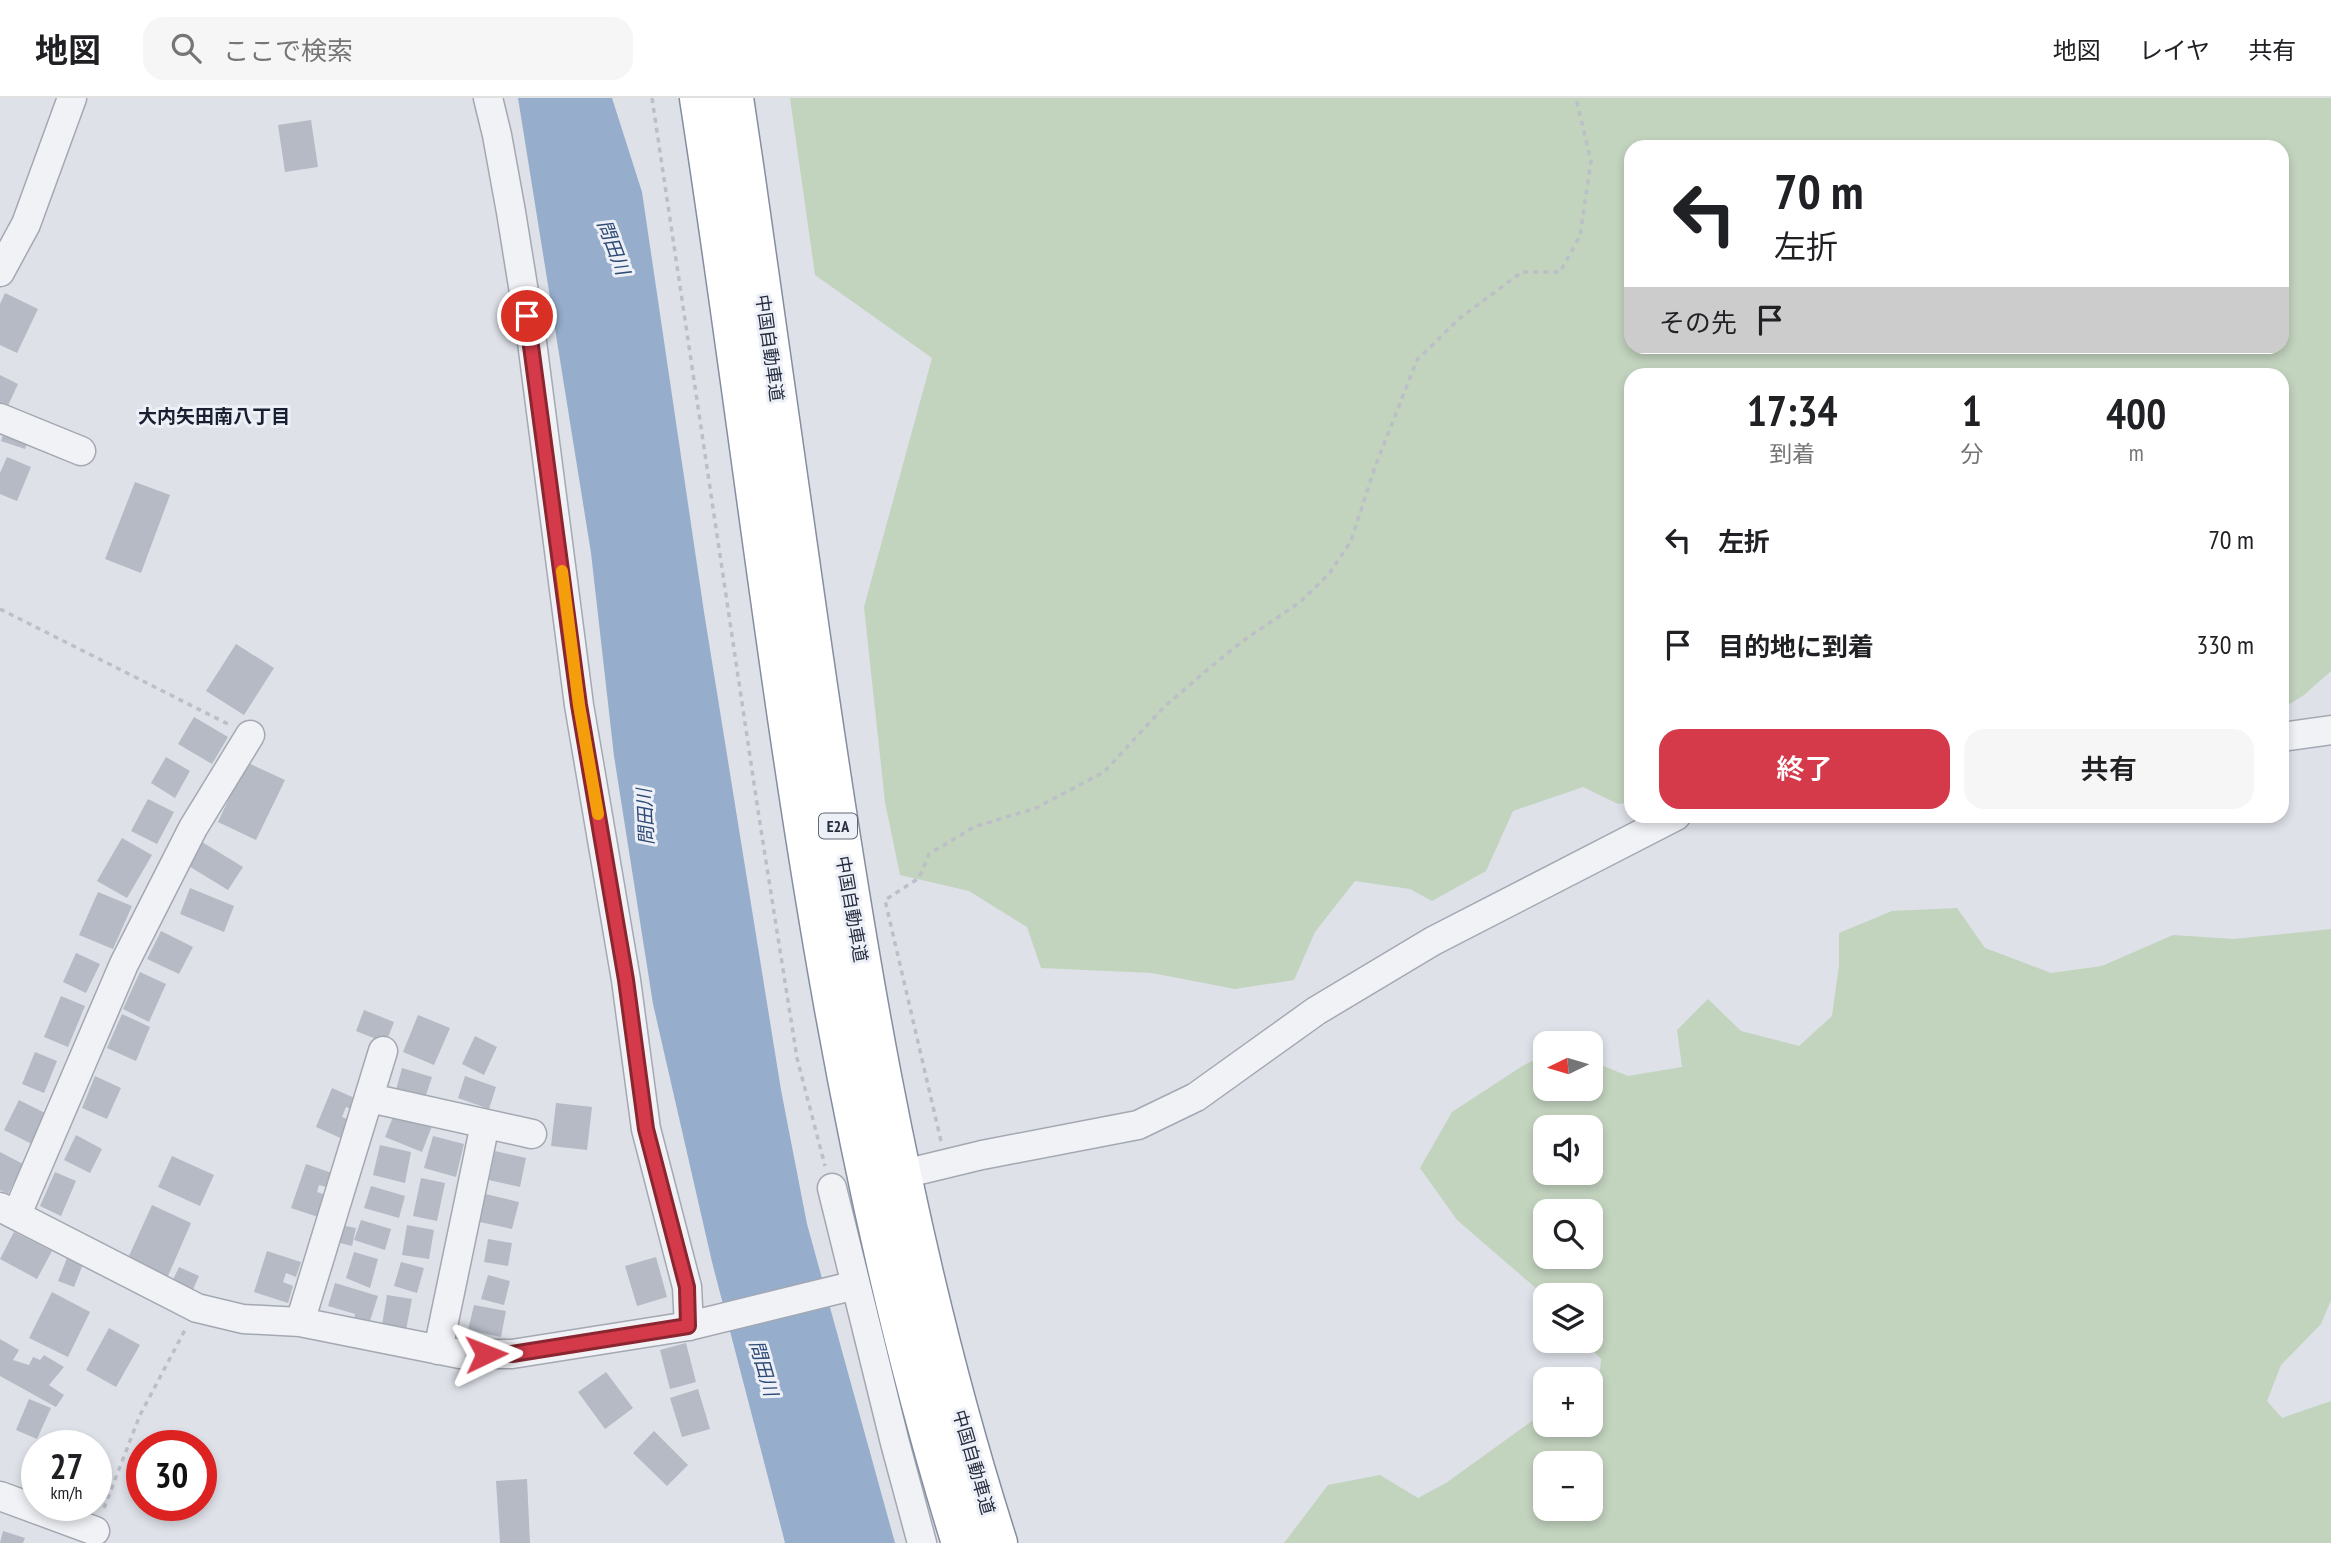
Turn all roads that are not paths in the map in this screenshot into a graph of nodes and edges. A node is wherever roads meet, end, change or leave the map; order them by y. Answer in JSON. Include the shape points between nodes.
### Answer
{"nodes":[{"id":1,"x":72,"y":98,"type":"edge"},
{"id":2,"x":488,"y":98,"type":"edge"},
{"id":3,"x":699,"y":98,"type":"edge"},
{"id":4,"x":733,"y":98,"type":"edge"},
{"id":5,"x":0,"y":272,"type":"edge"},
{"id":6,"x":0,"y":418,"type":"edge"},
{"id":7,"x":81,"y":451,"type":"dead end"},
{"id":8,"x":2331,"y":730,"type":"edge"},
{"id":9,"x":250,"y":735,"type":"road end"},
{"id":10,"x":2289,"y":736,"type":"edge"},
{"id":11,"x":1662,"y":823,"type":"edge"},
{"id":12,"x":383,"y":1051,"type":"dead end"},
{"id":13,"x":370,"y":1098,"type":"junction"},
{"id":14,"x":485,"y":1124,"type":"junction"},
{"id":15,"x":532,"y":1134,"type":"dead end"},
{"id":16,"x":933,"y":1167,"type":"road end"},
{"id":17,"x":832,"y":1188,"type":"road end"},
{"id":18,"x":8,"y":1211,"type":"edge"},
{"id":19,"x":847,"y":1288,"type":"junction"},
{"id":20,"x":300,"y":1322,"type":"junction"},
{"id":21,"x":688,"y":1326,"type":"junction"},
{"id":22,"x":438,"y":1350,"type":"junction"},
{"id":23,"x":0,"y":1496,"type":"edge"},
{"id":24,"x":95,"y":1531,"type":"road end"},
{"id":25,"x":922,"y":1543,"type":"edge"},
{"id":26,"x":961,"y":1543,"type":"edge"},
{"id":27,"x":998,"y":1543,"type":"edge"}],
"edges":[{"from":1,"to":5,"type":"street","via":[[26,224]]},
{"from":2,"to":21,"type":"street","via":[[516,238],[579,705],[626,980],[646,1129],[687,1287]]},
{"from":3,"to":26,"type":"highway","name":"中国自動車道","number":"E2A","via":[[809,857],[845,1071],[912,1368]]},
{"from":4,"to":27,"type":"highway","name":"中国自動車道","number":"E2A","via":[[844,868],[879,1064],[945,1360]]},
{"from":6,"to":7,"type":"street"},
{"from":8,"to":10,"type":"street"},
{"from":9,"to":18,"type":"street","via":[[193,828]]},
{"from":11,"to":16,"type":"street","via":[[1433,941],[1315,1011],[1196,1097],[1138,1125]]},
{"from":12,"to":13,"type":"street"},
{"from":13,"to":14,"type":"street"},
{"from":13,"to":20,"type":"street"},
{"from":14,"to":15,"type":"street"},
{"from":14,"to":22,"type":"street"},
{"from":17,"to":19,"type":"street"},
{"from":18,"to":20,"type":"street","via":[[197,1308],[243,1319]]},
{"from":19,"to":21,"type":"street"},
{"from":19,"to":25,"type":"street"},
{"from":20,"to":22,"type":"street"},
{"from":21,"to":22,"type":"street","via":[[512,1354]]},
{"from":23,"to":24,"type":"street"}]}
